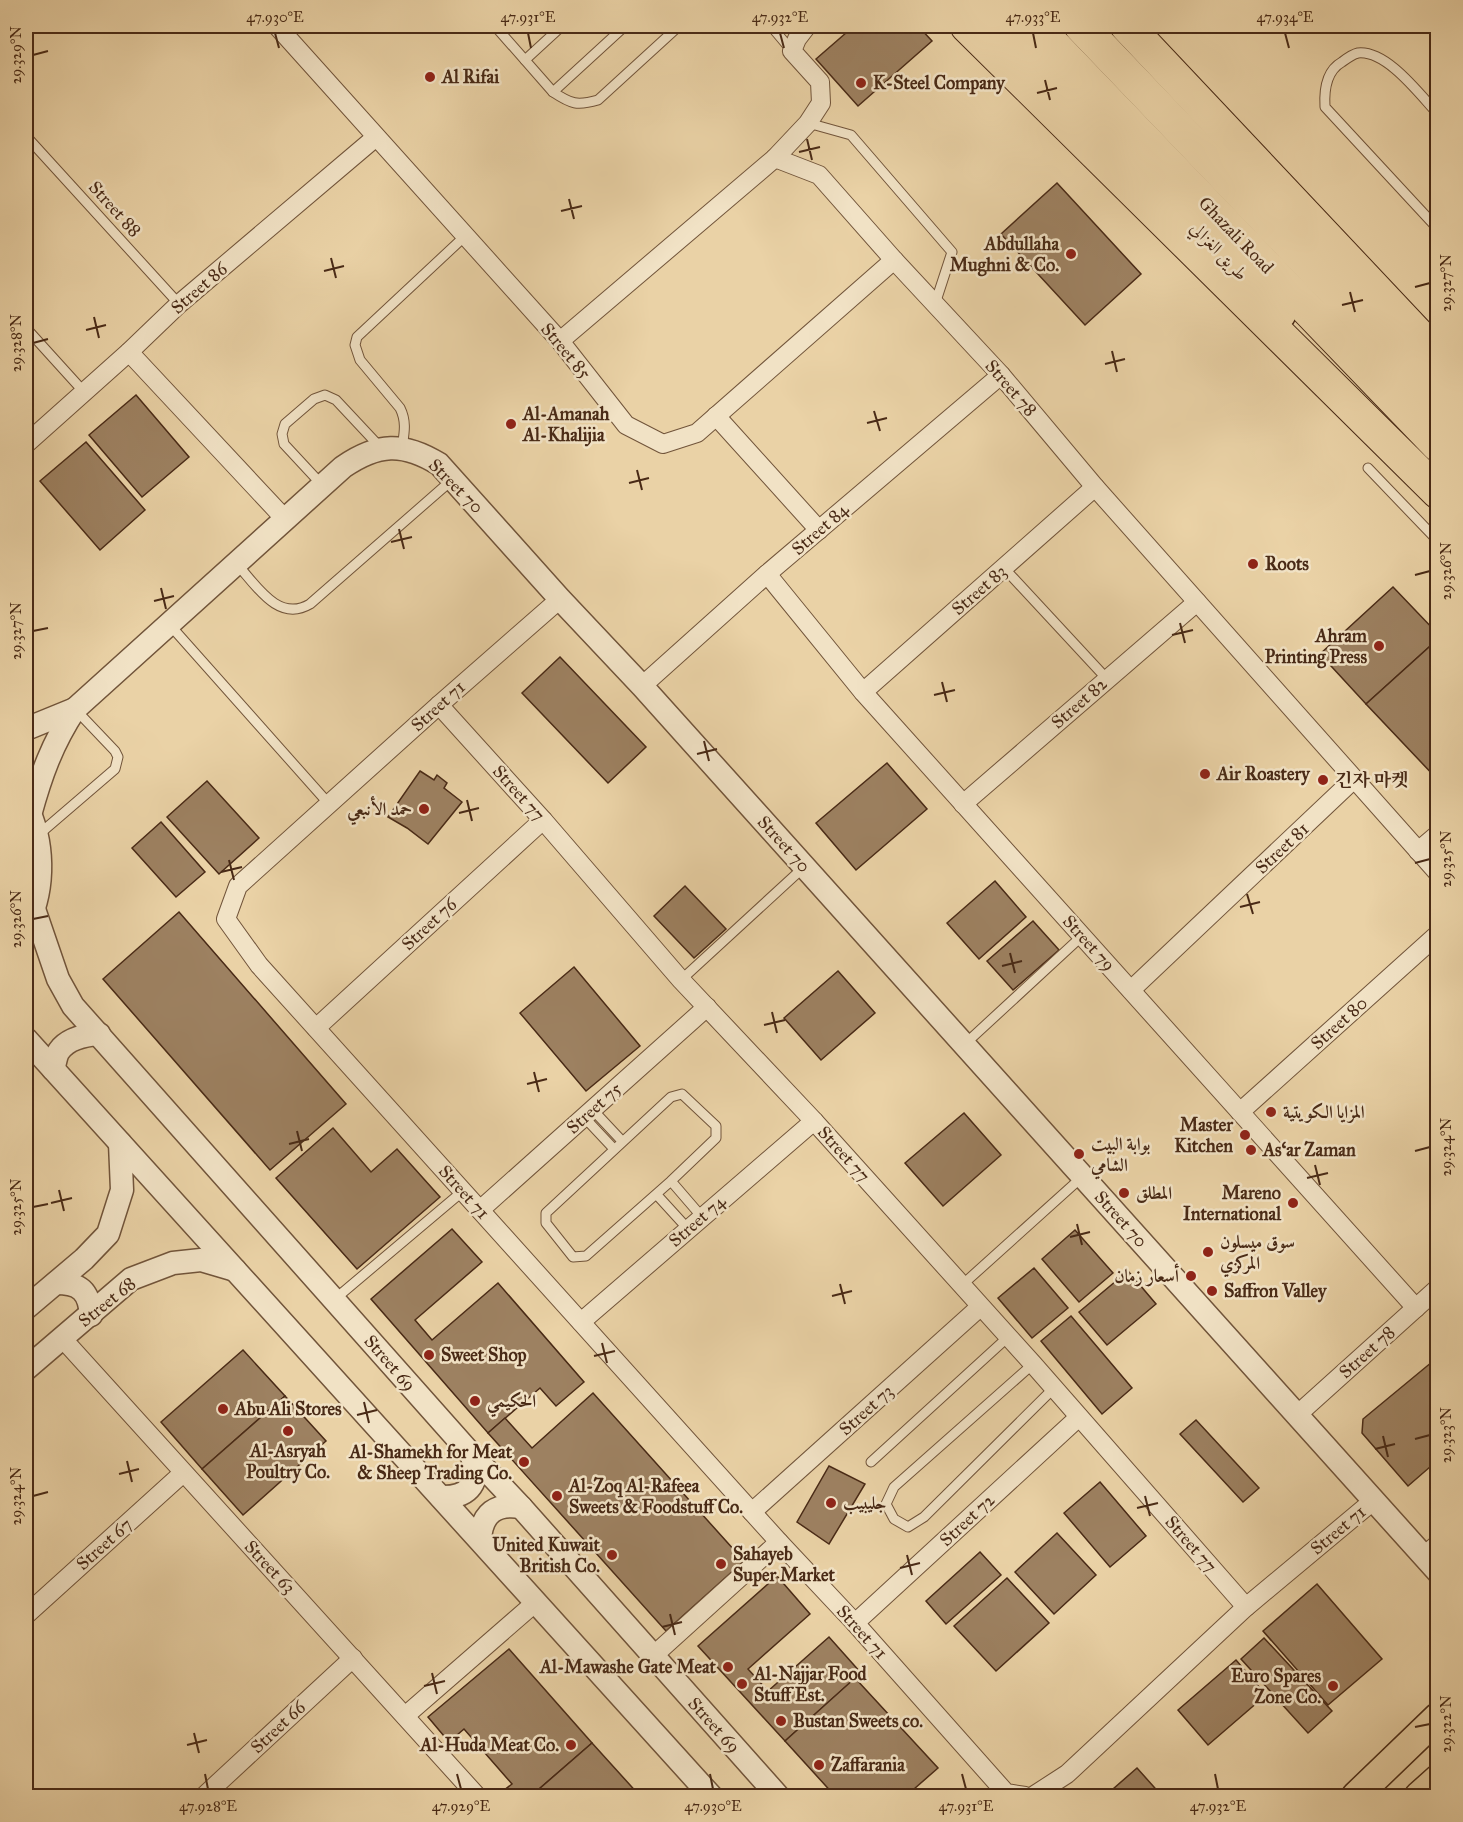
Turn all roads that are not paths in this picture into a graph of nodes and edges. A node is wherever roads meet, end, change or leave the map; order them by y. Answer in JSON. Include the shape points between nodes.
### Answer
{"nodes":[{"id":1,"x":277,"y":26,"type":"edge"},
{"id":2,"x":495,"y":26,"type":"edge"},
{"id":3,"x":562,"y":26,"type":"edge"},
{"id":4,"x":625,"y":26,"type":"edge"},
{"id":5,"x":679,"y":26,"type":"edge"},
{"id":6,"x":771,"y":26,"type":"edge"},
{"id":7,"x":807,"y":26,"type":"edge"},
{"id":8,"x":968,"y":26,"type":"edge"},
{"id":9,"x":1001,"y":26,"type":"edge"},
{"id":10,"x":1035,"y":26,"type":"edge"},
{"id":11,"x":1081,"y":26,"type":"edge"},
{"id":12,"x":1100,"y":26,"type":"edge"},
{"id":13,"x":1127,"y":26,"type":"edge"},
{"id":14,"x":792,"y":51,"type":"junction"},
{"id":15,"x":525,"y":60,"type":"junction"},
{"id":16,"x":553,"y":92,"type":"junction"},
{"id":17,"x":1437,"y":114,"type":"edge"},
{"id":18,"x":808,"y":123,"type":"junction"},
{"id":19,"x":26,"y":136,"type":"edge"},
{"id":20,"x":376,"y":137,"type":"junction"},
{"id":21,"x":775,"y":158,"type":"junction"},
{"id":22,"x":1437,"y":230,"type":"edge"},
{"id":23,"x":465,"y":237,"type":"junction"},
{"id":24,"x":894,"y":260,"type":"junction"},
{"id":25,"x":179,"y":304,"type":"junction"},
{"id":26,"x":935,"y":304,"type":"junction"},
{"id":27,"x":26,"y":328,"type":"edge"},
{"id":28,"x":560,"y":341,"type":"junction"},
{"id":29,"x":129,"y":352,"type":"junction"},
{"id":30,"x":1437,"y":356,"type":"edge"},
{"id":31,"x":1001,"y":375,"type":"junction"},
{"id":32,"x":1437,"y":381,"type":"edge"},
{"id":33,"x":84,"y":392,"type":"junction"},
{"id":34,"x":1437,"y":399,"type":"edge"},
{"id":35,"x":716,"y":416,"type":"junction"},
{"id":36,"x":26,"y":444,"type":"edge"},
{"id":37,"x":1437,"y":445,"type":"edge"},
{"id":38,"x":392,"y":448,"type":"junction"},
{"id":39,"x":1368,"y":468,"type":"dead end"},
{"id":40,"x":1437,"y":476,"type":"edge"},
{"id":41,"x":453,"y":479,"type":"junction"},
{"id":42,"x":322,"y":486,"type":"junction"},
{"id":43,"x":1095,"y":487,"type":"junction"},
{"id":44,"x":1437,"y":492,"type":"edge"},
{"id":45,"x":285,"y":519,"type":"junction"},
{"id":46,"x":819,"y":530,"type":"junction"},
{"id":47,"x":1437,"y":541,"type":"edge"},
{"id":48,"x":236,"y":563,"type":"junction"},
{"id":49,"x":1004,"y":568,"type":"junction"},
{"id":50,"x":767,"y":574,"type":"junction"},
{"id":51,"x":561,"y":599,"type":"junction"},
{"id":52,"x":1197,"y":602,"type":"junction"},
{"id":53,"x":169,"y":624,"type":"junction"},
{"id":54,"x":1107,"y":679,"type":"junction"},
{"id":55,"x":642,"y":686,"type":"junction"},
{"id":56,"x":862,"y":692,"type":"junction"},
{"id":57,"x":439,"y":705,"type":"junction"},
{"id":58,"x":75,"y":709,"type":"junction"},
{"id":59,"x":26,"y":729,"type":"edge"},
{"id":60,"x":1354,"y":779,"type":"junction"},
{"id":61,"x":329,"y":804,"type":"junction"},
{"id":62,"x":963,"y":804,"type":"junction"},
{"id":63,"x":28,"y":810,"type":"edge"},
{"id":64,"x":543,"y":820,"type":"junction"},
{"id":65,"x":1437,"y":834,"type":"edge"},
{"id":66,"x":37,"y":837,"type":"junction"},
{"id":67,"x":1418,"y":851,"type":"junction"},
{"id":68,"x":804,"y":867,"type":"junction"},
{"id":69,"x":1437,"y":873,"type":"edge"},
{"id":70,"x":30,"y":919,"type":"edge"},
{"id":71,"x":1437,"y":934,"type":"edge"},
{"id":72,"x":1082,"y":936,"type":"junction"},
{"id":73,"x":681,"y":980,"type":"junction"},
{"id":74,"x":1131,"y":990,"type":"junction"},
{"id":75,"x":707,"y":1007,"type":"junction"},
{"id":76,"x":316,"y":1028,"type":"junction"},
{"id":77,"x":99,"y":1034,"type":"junction"},
{"id":78,"x":26,"y":1039,"type":"edge"},
{"id":79,"x":965,"y":1045,"type":"junction"},
{"id":80,"x":53,"y":1069,"type":"junction"},
{"id":81,"x":1240,"y":1112,"type":"junction"},
{"id":82,"x":588,"y":1113,"type":"junction"},
{"id":83,"x":814,"y":1121,"type":"junction"},
{"id":84,"x":622,"y":1141,"type":"junction"},
{"id":85,"x":120,"y":1143,"type":"junction"},
{"id":86,"x":614,"y":1149,"type":"junction"},
{"id":87,"x":1083,"y":1176,"type":"junction"},
{"id":88,"x":671,"y":1181,"type":"junction"},
{"id":89,"x":463,"y":1191,"type":"junction"},
{"id":90,"x":657,"y":1195,"type":"junction"},
{"id":91,"x":480,"y":1210,"type":"junction"},
{"id":92,"x":695,"y":1223,"type":"junction"},
{"id":93,"x":235,"y":1270,"type":"junction"},
{"id":94,"x":56,"y":1283,"type":"junction"},
{"id":95,"x":962,"y":1286,"type":"junction"},
{"id":96,"x":1437,"y":1288,"type":"edge"},
{"id":97,"x":335,"y":1299,"type":"junction"},
{"id":98,"x":980,"y":1307,"type":"junction"},
{"id":99,"x":26,"y":1308,"type":"edge"},
{"id":100,"x":1416,"y":1308,"type":"junction"},
{"id":101,"x":91,"y":1315,"type":"junction"},
{"id":102,"x":581,"y":1322,"type":"junction"},
{"id":103,"x":1008,"y":1337,"type":"junction"},
{"id":104,"x":62,"y":1338,"type":"junction"},
{"id":105,"x":1033,"y":1364,"type":"junction"},
{"id":106,"x":26,"y":1369,"type":"edge"},
{"id":107,"x":1054,"y":1388,"type":"junction"},
{"id":108,"x":1297,"y":1415,"type":"junction"},
{"id":109,"x":1079,"y":1417,"type":"junction"},
{"id":110,"x":471,"y":1454,"type":"junction"},
{"id":111,"x":872,"y":1462,"type":"dead end"},
{"id":112,"x":183,"y":1473,"type":"junction"},
{"id":113,"x":441,"y":1497,"type":"junction"},
{"id":114,"x":1373,"y":1501,"type":"junction"},
{"id":115,"x":521,"y":1507,"type":"junction"},
{"id":116,"x":752,"y":1512,"type":"junction"},
{"id":117,"x":1437,"y":1538,"type":"edge"},
{"id":118,"x":480,"y":1539,"type":"junction"},
{"id":119,"x":779,"y":1542,"type":"junction"},
{"id":120,"x":1421,"y":1554,"type":"junction"},
{"id":121,"x":1437,"y":1572,"type":"edge"},
{"id":122,"x":536,"y":1602,"type":"junction"},
{"id":123,"x":1246,"y":1607,"type":"junction"},
{"id":124,"x":26,"y":1615,"type":"edge"},
{"id":125,"x":855,"y":1623,"type":"junction"},
{"id":126,"x":653,"y":1656,"type":"junction"},
{"id":127,"x":353,"y":1658,"type":"junction"},
{"id":128,"x":405,"y":1716,"type":"junction"},
{"id":129,"x":1437,"y":1716,"type":"edge"},
{"id":130,"x":1437,"y":1779,"type":"edge"},
{"id":131,"x":204,"y":1797,"type":"edge"},
{"id":132,"x":477,"y":1797,"type":"edge"},
{"id":133,"x":711,"y":1797,"type":"edge"},
{"id":134,"x":778,"y":1797,"type":"edge"},
{"id":135,"x":1025,"y":1797,"type":"edge"},
{"id":136,"x":1033,"y":1797,"type":"edge"},
{"id":137,"x":1356,"y":1797,"type":"edge"},
{"id":138,"x":1419,"y":1797,"type":"edge"}],
"edges":[{"from":1,"to":20,"type":"street","name":"Street 85"},
{"from":2,"to":15,"type":"lane"},
{"from":3,"to":15,"type":"lane"},
{"from":4,"to":16,"type":"lane"},
{"from":5,"to":16,"type":"lane","via":[[598,100],[581,105]]},
{"from":6,"to":14,"type":"lane"},
{"from":7,"to":14,"type":"street"},
{"from":8,"to":44,"type":"highway"},
{"from":9,"to":40,"type":"main road","name":"طريق الغزالي"},
{"from":10,"to":37,"type":"highway","name":"Ghazali Road"},
{"from":11,"to":34,"type":"highway","name":"Ghazali Road"},
{"from":12,"to":32,"type":"main road"},
{"from":13,"to":30,"type":"highway"},
{"from":14,"to":18,"type":"street","via":[[820,82],[821,103]]},
{"from":15,"to":16,"type":"lane"},
{"from":17,"to":22,"type":"lane","via":[[1393,67],[1372,55],[1357,53],[1334,66],[1324,91],[1325,107]]},
{"from":18,"to":21,"type":"street"},
{"from":18,"to":26,"type":"lane","via":[[851,135],[952,252]]},
{"from":19,"to":25,"type":"lane","name":"Street 88"},
{"from":20,"to":23,"type":"street","name":"Street 85"},
{"from":20,"to":25,"type":"street","name":"Street 86"},
{"from":21,"to":24,"type":"street","name":"Street 78","via":[[819,175]]},
{"from":21,"to":28,"type":"street"},
{"from":23,"to":28,"type":"street","name":"Street 85"},
{"from":23,"to":38,"type":"lane","via":[[357,337],[356,353],[360,360],[403,414],[405,428]]},
{"from":24,"to":26,"type":"street","name":"Street 78"},
{"from":24,"to":35,"type":"street","name":"Street 85"},
{"from":25,"to":29,"type":"street","name":"Street 86"},
{"from":26,"to":31,"type":"street","name":"Street 78"},
{"from":27,"to":33,"type":"lane"},
{"from":28,"to":35,"type":"street","name":"Street 85","via":[[626,425],[663,444],[697,433]]},
{"from":29,"to":33,"type":"street","name":"Street 86"},
{"from":29,"to":45,"type":"street"},
{"from":31,"to":43,"type":"street","name":"Street 78"},
{"from":31,"to":46,"type":"street","name":"Street 84"},
{"from":33,"to":36,"type":"street","name":"Street 86"},
{"from":35,"to":46,"type":"street"},
{"from":38,"to":41,"type":"street","name":"Street 70","via":[[422,453]]},
{"from":38,"to":42,"type":"street","via":[[361,455]]},
{"from":38,"to":42,"type":"lane","via":[[336,400],[325,395],[314,399],[285,424],[282,439]]},
{"from":39,"to":47,"type":"lane"},
{"from":41,"to":48,"type":"lane","via":[[301,610],[290,611],[271,602]]},
{"from":41,"to":51,"type":"street","name":"Street 70"},
{"from":42,"to":45,"type":"street"},
{"from":43,"to":49,"type":"street","name":"Street 83"},
{"from":43,"to":52,"type":"street","name":"Street 78"},
{"from":45,"to":48,"type":"street"},
{"from":46,"to":50,"type":"street","name":"Street 84"},
{"from":48,"to":53,"type":"street"},
{"from":49,"to":54,"type":"lane"},
{"from":49,"to":56,"type":"street","name":"Street 83"},
{"from":50,"to":55,"type":"street","name":"Street 84"},
{"from":50,"to":56,"type":"street","name":"Street 79"},
{"from":51,"to":55,"type":"street","name":"Street 70"},
{"from":51,"to":57,"type":"street","name":"Street 71"},
{"from":52,"to":54,"type":"street","name":"Street 82"},
{"from":52,"to":60,"type":"street","name":"Street 78"},
{"from":53,"to":58,"type":"street"},
{"from":53,"to":61,"type":"lane"},
{"from":54,"to":62,"type":"street","name":"Street 82"},
{"from":55,"to":68,"type":"street","name":"Street 70"},
{"from":56,"to":62,"type":"street","name":"Street 79"},
{"from":57,"to":61,"type":"street","name":"Street 71"},
{"from":57,"to":64,"type":"street","name":"Street 77"},
{"from":58,"to":59,"type":"street"},
{"from":58,"to":63,"type":"street","via":[[50,752]]},
{"from":58,"to":66,"type":"lane","via":[[115,751],[118,763],[116,769]]},
{"from":60,"to":67,"type":"street","name":"Street 78"},
{"from":60,"to":74,"type":"street","name":"Street 81"},
{"from":61,"to":76,"type":"street","name":"Street 71","via":[[238,886],[226,919],[259,965]]},
{"from":62,"to":72,"type":"street","name":"Street 79"},
{"from":63,"to":66,"type":"street"},
{"from":64,"to":73,"type":"street","name":"Street 77"},
{"from":64,"to":76,"type":"street","name":"Street 76"},
{"from":65,"to":67,"type":"street"},
{"from":66,"to":70,"type":"street","via":[[40,873]]},
{"from":67,"to":69,"type":"street","name":"Street 78"},
{"from":68,"to":73,"type":"lane"},
{"from":68,"to":79,"type":"street","name":"Street 70"},
{"from":70,"to":77,"type":"street","name":"Street 69","via":[[73,1006]]},
{"from":71,"to":81,"type":"street","name":"Street 80"},
{"from":72,"to":74,"type":"street","name":"Street 79"},
{"from":72,"to":79,"type":"lane"},
{"from":73,"to":75,"type":"street","name":"Street 77"},
{"from":74,"to":81,"type":"street","name":"Street 79"},
{"from":75,"to":82,"type":"street","name":"Street 75"},
{"from":75,"to":83,"type":"street","name":"Street 77"},
{"from":76,"to":89,"type":"street","name":"Street 71"},
{"from":77,"to":80,"type":"street","via":[[72,1040],[59,1050]]},
{"from":77,"to":97,"type":"street","name":"Street 69"},
{"from":78,"to":80,"type":"street"},
{"from":79,"to":87,"type":"street","name":"Street 70"},
{"from":80,"to":85,"type":"street"},
{"from":81,"to":100,"type":"street","name":"Street 79"},
{"from":82,"to":84,"type":"lane"},
{"from":82,"to":86,"type":"lane"},
{"from":82,"to":91,"type":"street","name":"Street 75"},
{"from":83,"to":92,"type":"street","name":"Street 74"},
{"from":83,"to":95,"type":"street","name":"Street 77"},
{"from":84,"to":86,"type":"lane"},
{"from":84,"to":88,"type":"lane","via":[[671,1097],[682,1094],[716,1126],[716,1138]]},
{"from":85,"to":93,"type":"street"},
{"from":85,"to":94,"type":"street","via":[[122,1190],[108,1234]]},
{"from":86,"to":90,"type":"lane","via":[[546,1213],[546,1223],[573,1257],[586,1256]]},
{"from":87,"to":95,"type":"lane"},
{"from":87,"to":108,"type":"street","name":"Street 70"},
{"from":88,"to":90,"type":"lane"},
{"from":88,"to":92,"type":"lane"},
{"from":89,"to":91,"type":"street","name":"Street 71"},
{"from":89,"to":97,"type":"lane"},
{"from":90,"to":92,"type":"lane"},
{"from":91,"to":102,"type":"street","name":"Street 71"},
{"from":92,"to":102,"type":"street","name":"Street 74"},
{"from":93,"to":101,"type":"street","name":"Street 68","via":[[201,1260],[173,1263],[131,1279]]},
{"from":93,"to":113,"type":"street"},
{"from":94,"to":99,"type":"street"},
{"from":94,"to":101,"type":"street","via":[[70,1283],[82,1289],[90,1301]]},
{"from":95,"to":98,"type":"street","name":"Street 77"},
{"from":96,"to":100,"type":"street","name":"Street 78"},
{"from":97,"to":110,"type":"street","name":"Street 69"},
{"from":98,"to":103,"type":"street","name":"Street 77"},
{"from":98,"to":116,"type":"street","name":"Street 73"},
{"from":100,"to":108,"type":"street","name":"Street 78"},
{"from":101,"to":104,"type":"street","name":"Street 68"},
{"from":102,"to":116,"type":"street","name":"Street 71"},
{"from":103,"to":105,"type":"street","name":"Street 77"},
{"from":103,"to":111,"type":"lane"},
{"from":104,"to":106,"type":"street","name":"Street 68"},
{"from":104,"to":112,"type":"street","name":"Street 63"},
{"from":105,"to":107,"type":"street","name":"Street 77"},
{"from":105,"to":107,"type":"lane","via":[[894,1487],[886,1504],[894,1519],[908,1527],[924,1517]]},
{"from":107,"to":109,"type":"street","name":"Street 77"},
{"from":108,"to":114,"type":"street","name":"Street 70"},
{"from":109,"to":123,"type":"street","name":"Street 77"},
{"from":109,"to":125,"type":"street","name":"Street 72"},
{"from":110,"to":113,"type":"street","via":[[476,1466],[474,1480],[466,1491],[454,1497]]},
{"from":110,"to":115,"type":"street","name":"Street 69"},
{"from":112,"to":124,"type":"street","name":"Street 67"},
{"from":112,"to":127,"type":"street","name":"Street 63"},
{"from":113,"to":118,"type":"street"},
{"from":114,"to":120,"type":"street","name":"Street 70"},
{"from":114,"to":123,"type":"street","name":"Street 71"},
{"from":115,"to":118,"type":"street","via":[[509,1505],[487,1516]]},
{"from":115,"to":126,"type":"street","name":"Street 69"},
{"from":116,"to":119,"type":"street","name":"Street 71"},
{"from":117,"to":120,"type":"lane"},
{"from":118,"to":122,"type":"street"},
{"from":119,"to":125,"type":"street","name":"Street 71"},
{"from":119,"to":126,"type":"street"},
{"from":120,"to":121,"type":"street","name":"Street 70"},
{"from":122,"to":128,"type":"street"},
{"from":122,"to":133,"type":"street"},
{"from":123,"to":136,"type":"street","name":"Street 71","via":[[1067,1774]]},
{"from":125,"to":135,"type":"street","name":"Street 71","via":[[1006,1793]]},
{"from":126,"to":134,"type":"street","name":"Street 69"},
{"from":127,"to":128,"type":"street","name":"Street 63"},
{"from":127,"to":131,"type":"street","name":"Street 66"},
{"from":128,"to":132,"type":"street","name":"Street 63"},
{"from":129,"to":137,"type":"main road"},
{"from":130,"to":138,"type":"main road"}]}
